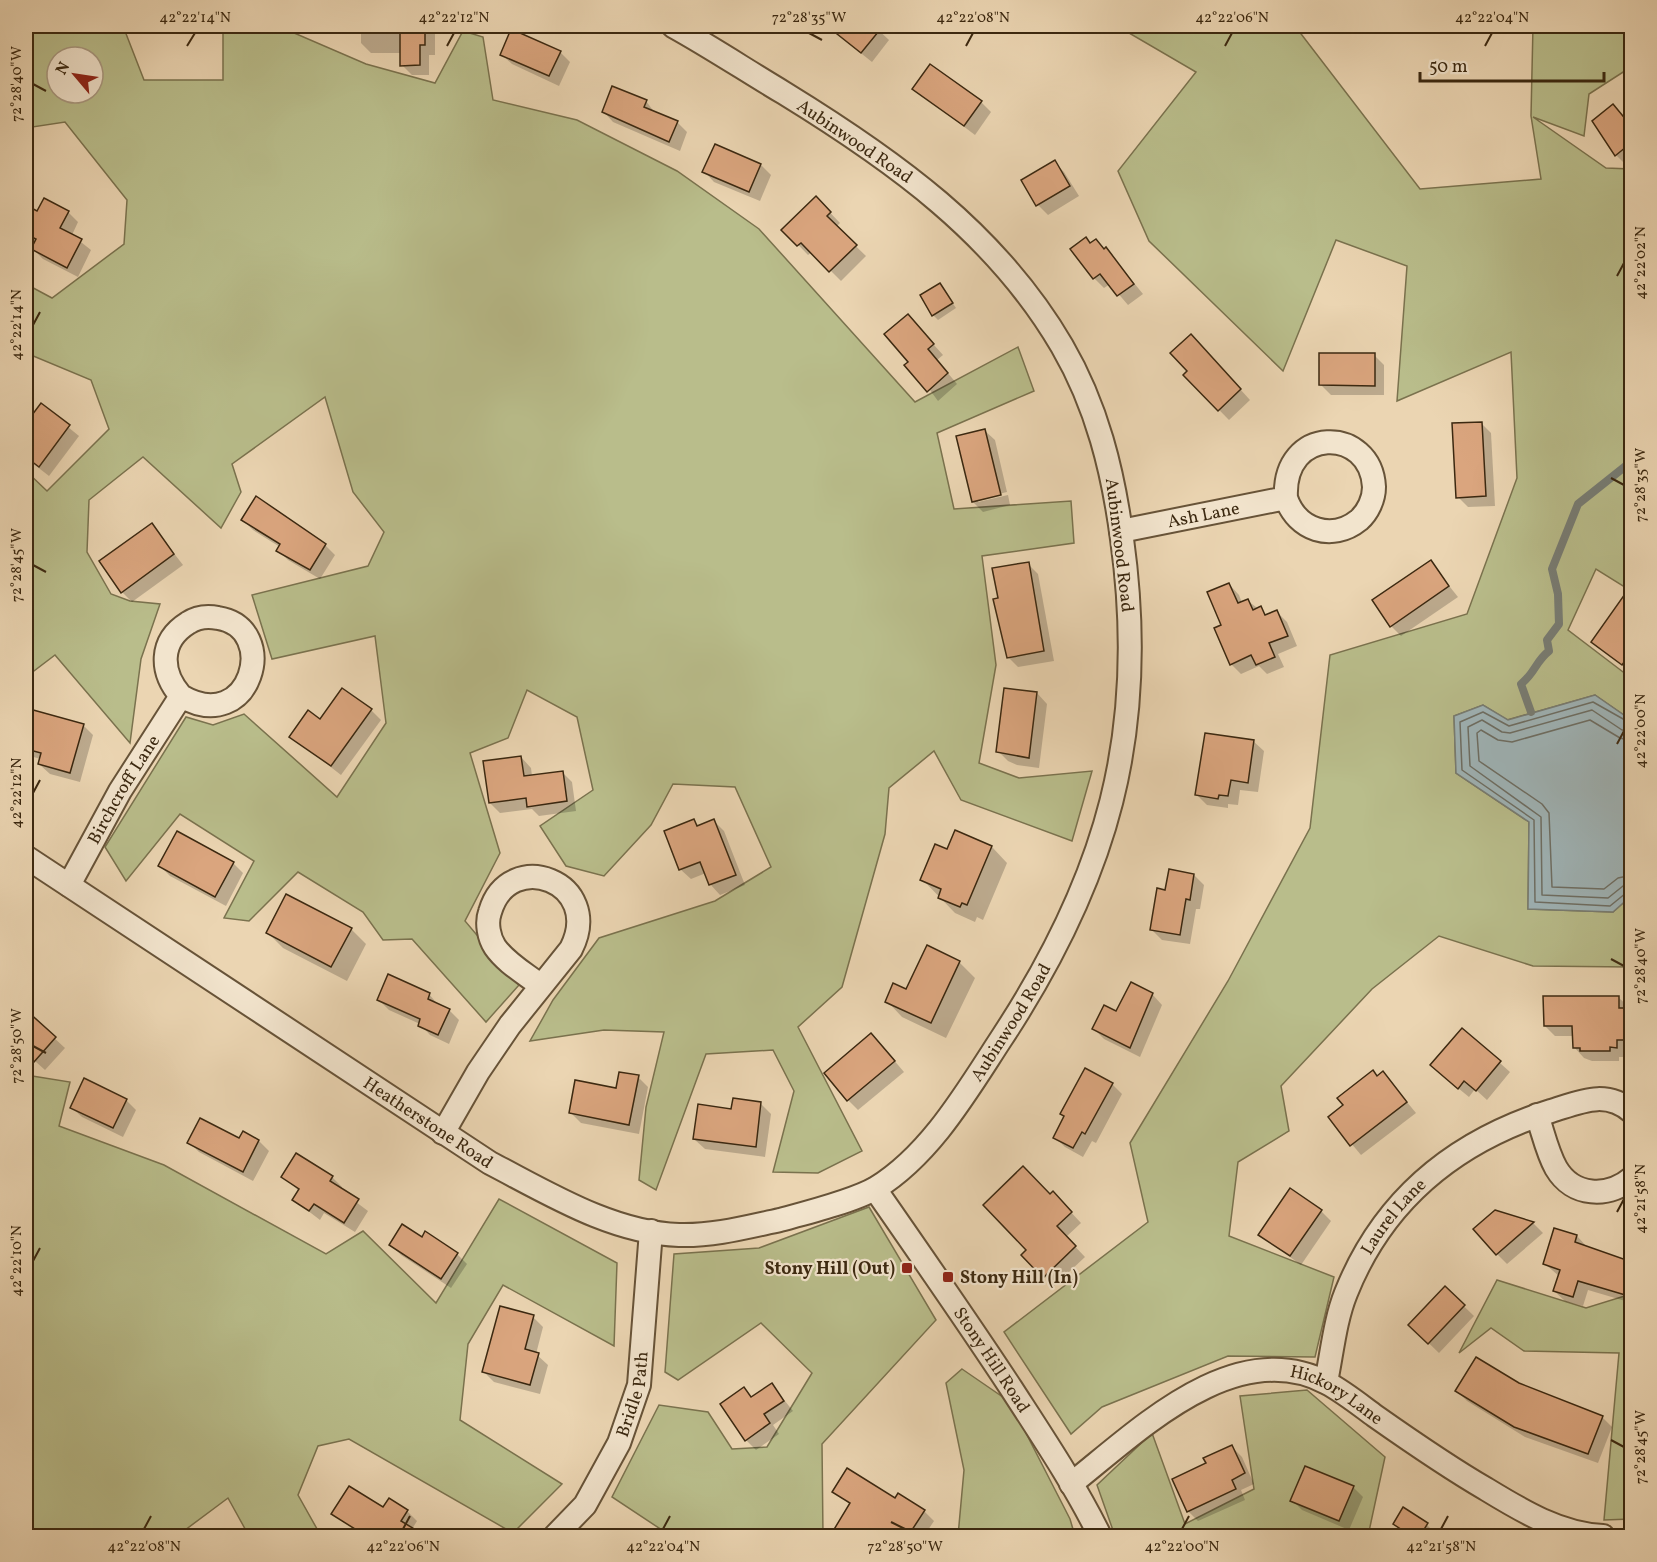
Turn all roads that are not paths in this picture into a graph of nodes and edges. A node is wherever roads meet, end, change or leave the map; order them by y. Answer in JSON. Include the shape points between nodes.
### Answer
{"nodes":[{"id":1,"x":673,"y":26,"type":"edge"},
{"id":2,"x":1286,"y":498,"type":"dead end"},
{"id":3,"x":1121,"y":531,"type":"junction"},
{"id":4,"x":181,"y":696,"type":"dead end"},
{"id":5,"x":26,"y":857,"type":"edge"},
{"id":6,"x":69,"y":885,"type":"junction"},
{"id":7,"x":541,"y":986,"type":"junction"},
{"id":8,"x":1632,"y":1112,"type":"edge"},
{"id":9,"x":1537,"y":1115,"type":"junction"},
{"id":10,"x":443,"y":1133,"type":"junction"},
{"id":11,"x":1632,"y":1178,"type":"edge"},
{"id":12,"x":875,"y":1189,"type":"junction"},
{"id":13,"x":651,"y":1231,"type":"junction"},
{"id":14,"x":1326,"y":1382,"type":"junction"},
{"id":15,"x":1071,"y":1484,"type":"junction"},
{"id":16,"x":555,"y":1536,"type":"edge"},
{"id":17,"x":1100,"y":1536,"type":"edge"},
{"id":18,"x":1603,"y":1536,"type":"edge"}],
"edges":[{"from":1,"to":3,"type":"street","name":"Aubinwood Road","via":[[891,162],[953,212],[1004,264],[1043,315],[1083,386],[1109,460]]},
{"from":2,"to":3,"type":"street","name":"Ash Lane"},
{"from":3,"to":12,"type":"street","name":"Aubinwood Road","via":[[1130,620],[1128,719],[1111,808],[1086,881],[1049,960],[975,1078],[945,1121]]},
{"from":4,"to":6,"type":"street","name":"Birchcroff Lane","via":[[120,791]]},
{"from":5,"to":6,"type":"street","name":"Heatherstone Road"},
{"from":6,"to":10,"type":"street","name":"Heatherstone Road"},
{"from":7,"to":7,"type":"street","via":[[571,949],[578,936],[579,921],[569,893],[543,877],[528,877],[513,882],[492,903],[489,932],[504,957]]},
{"from":7,"to":10,"type":"street","via":[[478,1072]]},
{"from":8,"to":9,"type":"street","name":"Laurel Lane","via":[[1608,1098],[1592,1098]]},
{"from":9,"to":11,"type":"street","via":[[1556,1168],[1565,1180],[1592,1193],[1607,1192]]},
{"from":9,"to":14,"type":"street","name":"Laurel Lane","via":[[1515,1122],[1453,1155],[1412,1190],[1375,1236],[1345,1294]]},
{"from":10,"to":13,"type":"street","name":"Heatherstone Road","via":[[540,1189],[621,1224]]},
{"from":12,"to":13,"type":"street","name":"Heatherstone Road","via":[[795,1216],[713,1234]]},
{"from":12,"to":15,"type":"street","name":"Stony Hill Road","via":[[954,1301]]},
{"from":13,"to":16,"type":"street","name":"Bridle Path","via":[[639,1385],[619,1443],[585,1505]]},
{"from":14,"to":15,"type":"street","name":"Hickory Lane","via":[[1293,1371],[1254,1370],[1211,1384],[1175,1403]]},
{"from":14,"to":18,"type":"street","name":"Hickory Lane","via":[[1450,1468],[1523,1512],[1580,1535]]},
{"from":15,"to":17,"type":"street","name":"Stony Hill Road"}]}
